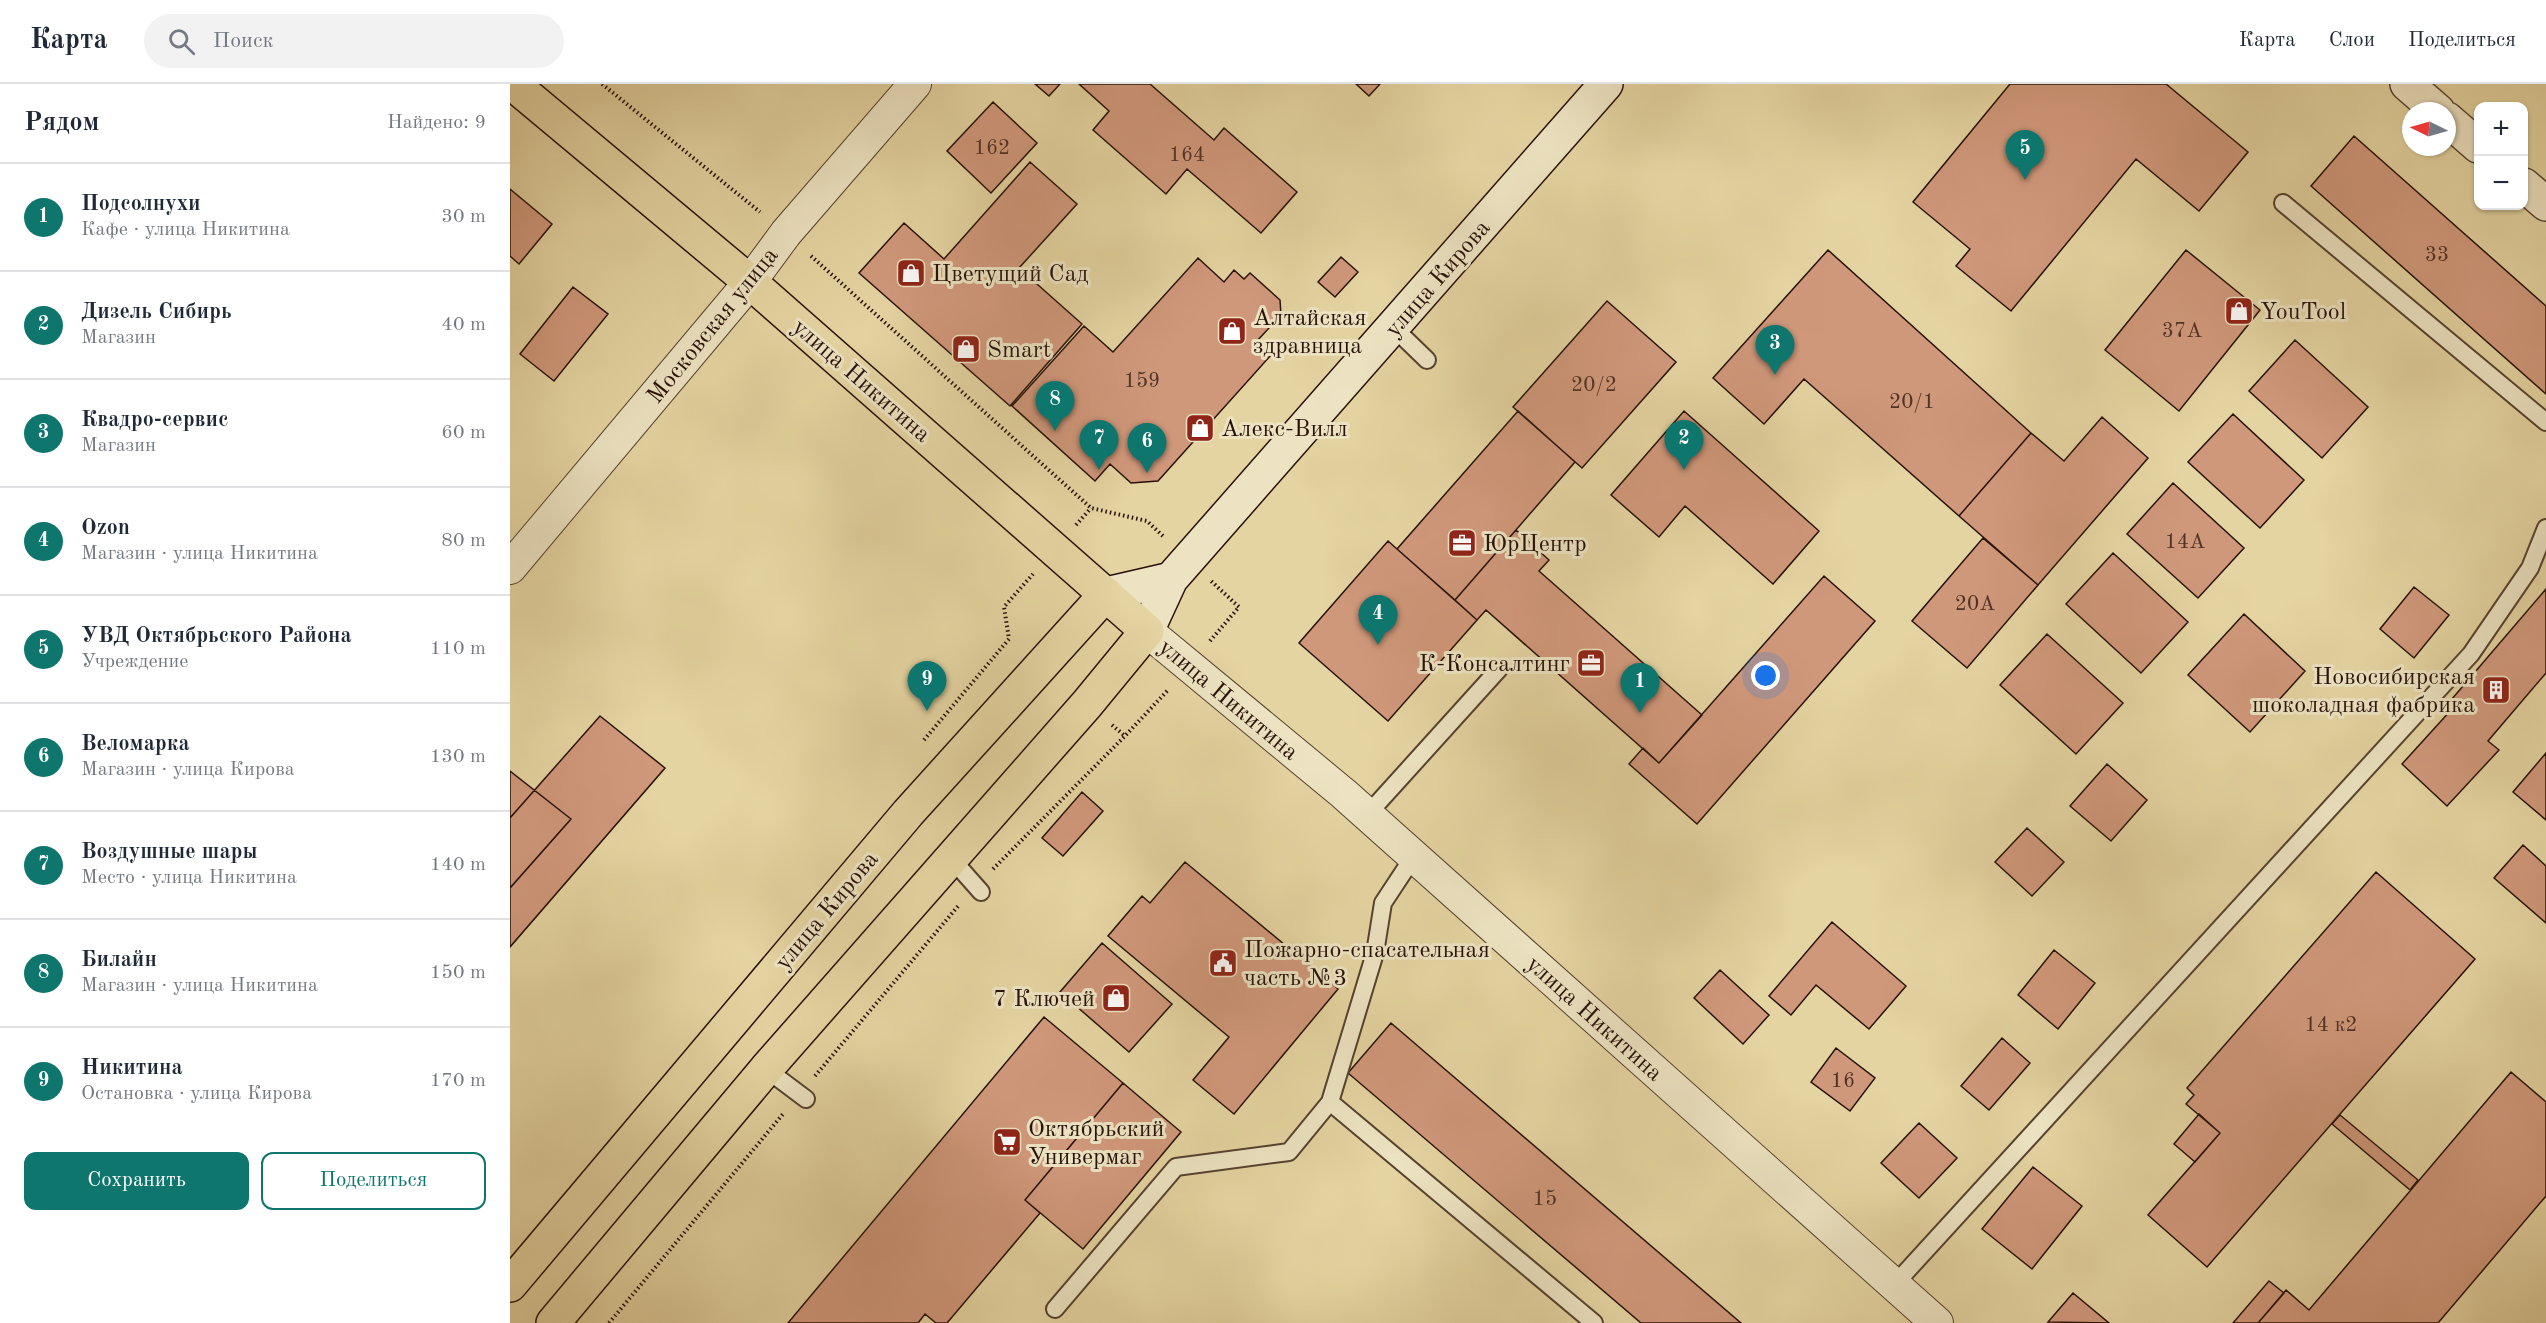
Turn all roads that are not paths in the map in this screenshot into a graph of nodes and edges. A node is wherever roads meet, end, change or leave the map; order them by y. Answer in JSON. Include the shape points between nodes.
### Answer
{"nodes":[{"id":1,"x":513,"y":84,"type":"edge"},
{"id":2,"x":915,"y":84,"type":"edge"},
{"id":3,"x":1606,"y":84,"type":"edge"},
{"id":4,"x":2407,"y":84,"type":"edge"},
{"id":5,"x":2428,"y":102,"type":"edge"},
{"id":6,"x":2456,"y":127,"type":"edge"},
{"id":7,"x":2474,"y":143,"type":"edge"},
{"id":8,"x":2528,"y":189,"type":"edge"},
{"id":9,"x":2283,"y":203,"type":"dead end"},
{"id":10,"x":2546,"y":204,"type":"edge"},
{"id":11,"x":750,"y":282,"type":"junction"},
{"id":12,"x":1394,"y":328,"type":"junction"},
{"id":13,"x":1428,"y":360,"type":"dead end"},
{"id":14,"x":2546,"y":422,"type":"edge"},
{"id":15,"x":2546,"y":528,"type":"edge"},
{"id":16,"x":510,"y":568,"type":"edge"},
{"id":17,"x":1180,"y":570,"type":"junction"},
{"id":18,"x":1106,"y":594,"type":"junction"},
{"id":19,"x":1148,"y":631,"type":"junction"},
{"id":20,"x":1499,"y":669,"type":"dead end"},
{"id":21,"x":1367,"y":815,"type":"junction"},
{"id":22,"x":1414,"y":856,"type":"junction"},
{"id":23,"x":950,"y":857,"type":"junction"},
{"id":24,"x":978,"y":889,"type":"road end"},
{"id":25,"x":766,"y":1068,"type":"junction"},
{"id":26,"x":803,"y":1096,"type":"road end"},
{"id":27,"x":1330,"y":1102,"type":"junction"},
{"id":28,"x":510,"y":1285,"type":"edge"},
{"id":29,"x":1894,"y":1285,"type":"junction"},
{"id":30,"x":1055,"y":1309,"type":"dead end"},
{"id":31,"x":553,"y":1323,"type":"edge"},
{"id":32,"x":1594,"y":1323,"type":"edge"},
{"id":33,"x":1937,"y":1323,"type":"edge"}],
"edges":[{"from":1,"to":11,"type":"main road","name":"улица Никитина"},
{"from":2,"to":11,"type":"street","name":"Московская улица","via":[[786,233]]},
{"from":3,"to":12,"type":"main road","name":"улица Кирова"},
{"from":4,"to":5,"type":"main road"},
{"from":6,"to":7,"type":"main road"},
{"from":8,"to":10,"type":"main road"},
{"from":9,"to":14,"type":"lane"},
{"from":11,"to":16,"type":"street","name":"Московская улица"},
{"from":11,"to":18,"type":"main road","name":"улица Никитина"},
{"from":12,"to":13,"type":"lane"},
{"from":12,"to":17,"type":"main road","name":"улица Кирова"},
{"from":15,"to":29,"type":"lane","via":[[2530,568],[2471,654]]},
{"from":17,"to":18,"type":"main road"},
{"from":17,"to":19,"type":"main road","name":"улица Кирова"},
{"from":18,"to":19,"type":"main road","name":"улица Никитина"},
{"from":18,"to":28,"type":"main road","name":"улица Кирова","via":[[900,822]]},
{"from":19,"to":21,"type":"street","name":"улица Никитина"},
{"from":19,"to":23,"type":"main road","name":"улица Кирова"},
{"from":20,"to":21,"type":"lane"},
{"from":21,"to":22,"type":"street","name":"улица Никитина"},
{"from":22,"to":27,"type":"lane","via":[[1383,903],[1374,952]]},
{"from":22,"to":29,"type":"street","name":"улица Никитина"},
{"from":23,"to":24,"type":"lane"},
{"from":23,"to":25,"type":"main road","name":"улица Кирова"},
{"from":25,"to":26,"type":"lane"},
{"from":25,"to":31,"type":"main road","name":"улица Кирова"},
{"from":27,"to":30,"type":"lane","via":[[1289,1152],[1176,1167]]},
{"from":27,"to":32,"type":"lane"},
{"from":29,"to":33,"type":"street","name":"улица Никитина"}]}
